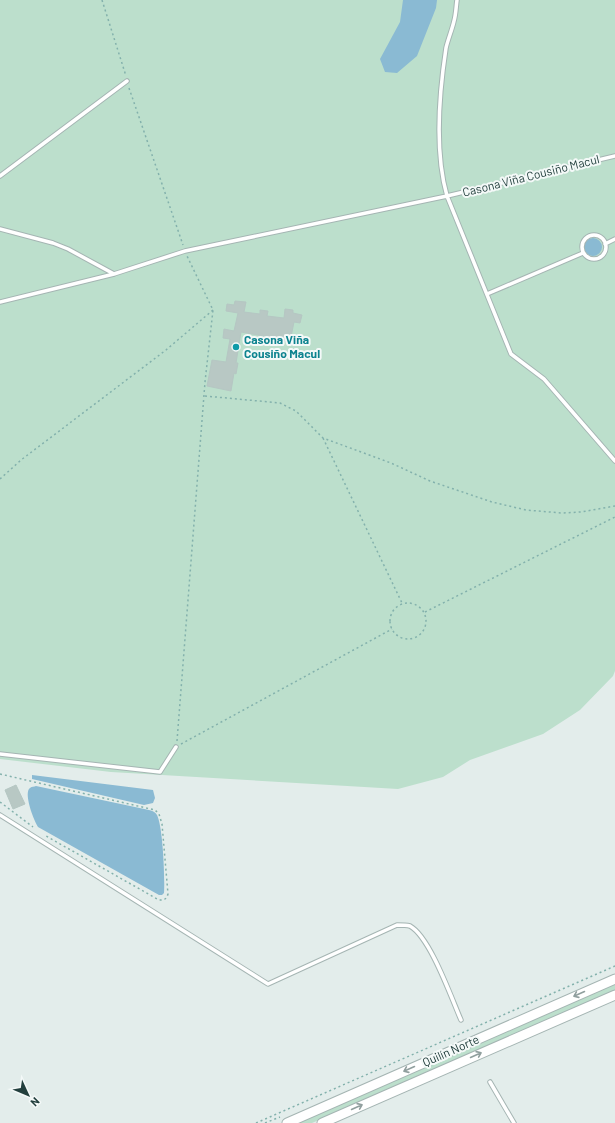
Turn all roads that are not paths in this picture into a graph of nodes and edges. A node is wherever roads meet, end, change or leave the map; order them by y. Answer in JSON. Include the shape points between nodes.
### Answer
{"nodes":[{"id":1,"x":457,"y":0,"type":"edge"},
{"id":2,"x":127,"y":81,"type":"road end"},
{"id":3,"x":615,"y":156,"type":"edge"},
{"id":4,"x":0,"y":176,"type":"edge"},
{"id":5,"x":447,"y":196,"type":"junction"},
{"id":6,"x":0,"y":229,"type":"edge"},
{"id":7,"x":615,"y":239,"type":"edge"},
{"id":8,"x":605,"y":244,"type":"junction"},
{"id":9,"x":583,"y":253,"type":"junction"},
{"id":10,"x":114,"y":274,"type":"junction"},
{"id":11,"x":487,"y":294,"type":"junction"},
{"id":12,"x":0,"y":302,"type":"edge"},
{"id":13,"x":615,"y":461,"type":"edge"},
{"id":14,"x":176,"y":747,"type":"road end"},
{"id":15,"x":0,"y":754,"type":"edge"},
{"id":16,"x":0,"y":815,"type":"edge"},
{"id":17,"x":615,"y":979,"type":"edge"},
{"id":18,"x":615,"y":995,"type":"edge"},
{"id":19,"x":461,"y":1020,"type":"dead end"},
{"id":20,"x":490,"y":1082,"type":"dead end"},
{"id":21,"x":286,"y":1123,"type":"edge"},
{"id":22,"x":322,"y":1123,"type":"edge"},
{"id":23,"x":514,"y":1123,"type":"edge"}],
"edges":[{"from":1,"to":5,"type":"lane","name":"Casona Viña Cousiño Macul","via":[[446,46],[441,97],[439,139]]},
{"from":2,"to":4,"type":"lane"},
{"from":3,"to":5,"type":"lane","name":"Casona Viña Cousiño Macul"},
{"from":5,"to":10,"type":"lane","name":"Casona Viña Cousiño Macul","via":[[185,251]]},
{"from":5,"to":11,"type":"lane","name":"Casona Viña Cousiño Macul"},
{"from":6,"to":10,"type":"lane","via":[[53,243]]},
{"from":7,"to":8,"type":"lane"},
{"from":8,"to":9,"type":"lane","via":[[604,253],[599,258],[591,259]]},
{"from":8,"to":9,"type":"lane","via":[[602,238],[590,235],[582,243]]},
{"from":9,"to":11,"type":"lane"},
{"from":10,"to":12,"type":"lane","name":"Casona Viña Cousiño Macul"},
{"from":11,"to":13,"type":"lane","name":"Casona Viña Cousiño Macul","via":[[511,354],[544,379]]},
{"from":14,"to":15,"type":"lane","via":[[160,772]]},
{"from":16,"to":19,"type":"lane","via":[[268,984],[398,925],[409,926],[421,936],[431,950]]},
{"from":17,"to":21,"type":"street","name":"Quilín Norte","one_way":true},
{"from":22,"to":18,"type":"street","name":"Quilín Norte","one_way":true},
{"from":20,"to":23,"type":"lane"}]}
